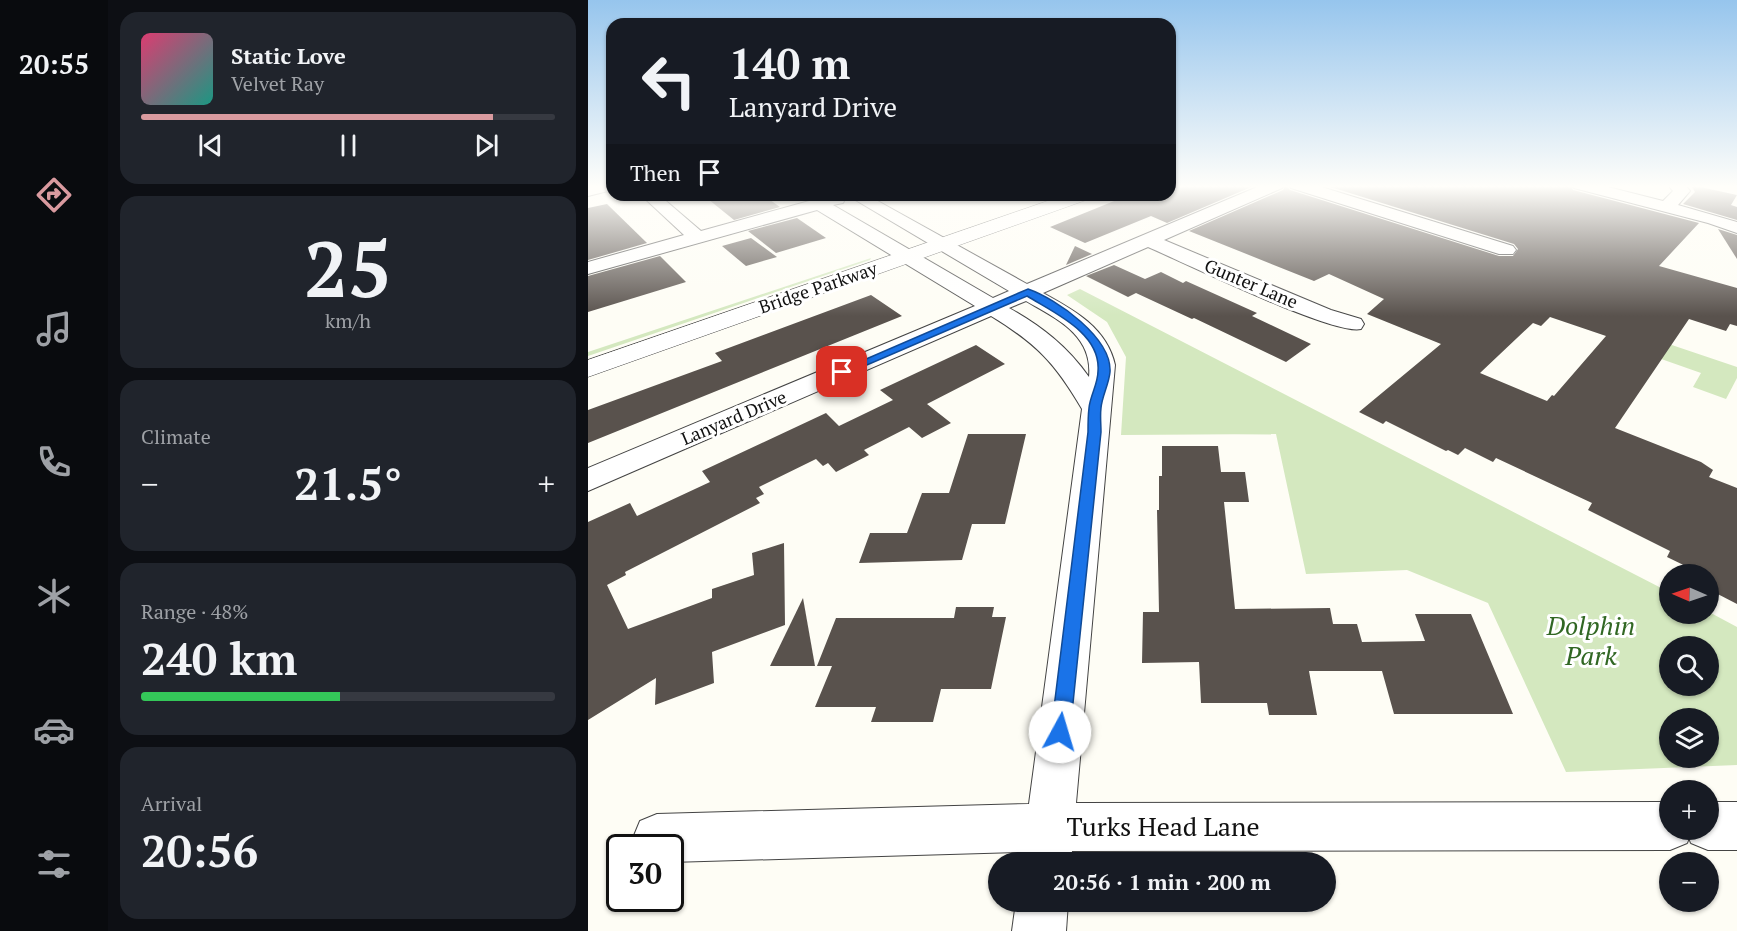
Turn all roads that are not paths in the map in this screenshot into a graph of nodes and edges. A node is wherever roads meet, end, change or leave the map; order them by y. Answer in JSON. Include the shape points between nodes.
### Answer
{"nodes":[{"id":1,"x":687,"y":228,"type":"edge"},
{"id":2,"x":729,"y":228,"type":"edge"},
{"id":3,"x":860,"y":228,"type":"edge"},
{"id":4,"x":914,"y":228,"type":"edge"},
{"id":5,"x":959,"y":228,"type":"edge"},
{"id":6,"x":969,"y":228,"type":"edge"},
{"id":7,"x":1178,"y":228,"type":"edge"},
{"id":8,"x":1437,"y":228,"type":"edge"},
{"id":9,"x":697,"y":237,"type":"junction"},
{"id":10,"x":933,"y":239,"type":"junction"},
{"id":11,"x":1150,"y":241,"type":"junction"},
{"id":12,"x":1506,"y":250,"type":"dead end"},
{"id":13,"x":897,"y":251,"type":"junction"},
{"id":14,"x":588,"y":268,"type":"edge"},
{"id":15,"x":1028,"y":292,"type":"junction"},
{"id":16,"x":993,"y":307,"type":"junction"},
{"id":17,"x":1353,"y":324,"type":"dead end"},
{"id":18,"x":588,"y":346,"type":"edge"},
{"id":19,"x":588,"y":369,"type":"edge"},
{"id":20,"x":1095,"y":408,"type":"junction"},
{"id":21,"x":588,"y":480,"type":"edge"},
{"id":22,"x":1659,"y":826,"type":"edge"},
{"id":23,"x":1719,"y":826,"type":"edge"},
{"id":24,"x":1737,"y":826,"type":"edge"},
{"id":25,"x":684,"y":838,"type":"edge"},
{"id":26,"x":1048,"y":845,"type":"edge"},
{"id":27,"x":1041,"y":912,"type":"edge"},
{"id":28,"x":1039,"y":931,"type":"edge"}],
"edges":[{"from":1,"to":9,"type":"street"},
{"from":2,"to":9,"type":"street"},
{"from":3,"to":13,"type":"street"},
{"from":4,"to":10,"type":"street"},
{"from":5,"to":10,"type":"street","name":"Bridge Parkway"},
{"from":6,"to":10,"type":"street","name":"Bridge Parkway"},
{"from":7,"to":11,"type":"street","name":"Lanyard Drive"},
{"from":8,"to":12,"type":"street"},
{"from":9,"to":14,"type":"street"},
{"from":10,"to":13,"type":"street","name":"Bridge Parkway"},
{"from":10,"to":15,"type":"street"},
{"from":11,"to":15,"type":"street","name":"Lanyard Drive"},
{"from":11,"to":17,"type":"street","name":"Gunter Lane","via":[[1323,315]]},
{"from":13,"to":16,"type":"street"},
{"from":13,"to":18,"type":"street","name":"Bridge Parkway"},
{"from":13,"to":19,"type":"street","name":"Bridge Parkway"},
{"from":15,"to":16,"type":"street","name":"Lanyard Drive"},
{"from":15,"to":20,"type":"street","via":[[1074,321],[1098,347],[1104,371]]},
{"from":16,"to":20,"type":"street","via":[[1052,346]]},
{"from":16,"to":21,"type":"street","name":"Lanyard Drive"},
{"from":20,"to":26,"type":"street"},
{"from":22,"to":26,"type":"street","name":"Turks Head Lane"},
{"from":23,"to":24,"type":"street"},
{"from":25,"to":26,"type":"street","name":"Turks Head Lane"},
{"from":27,"to":28,"type":"street"}]}
